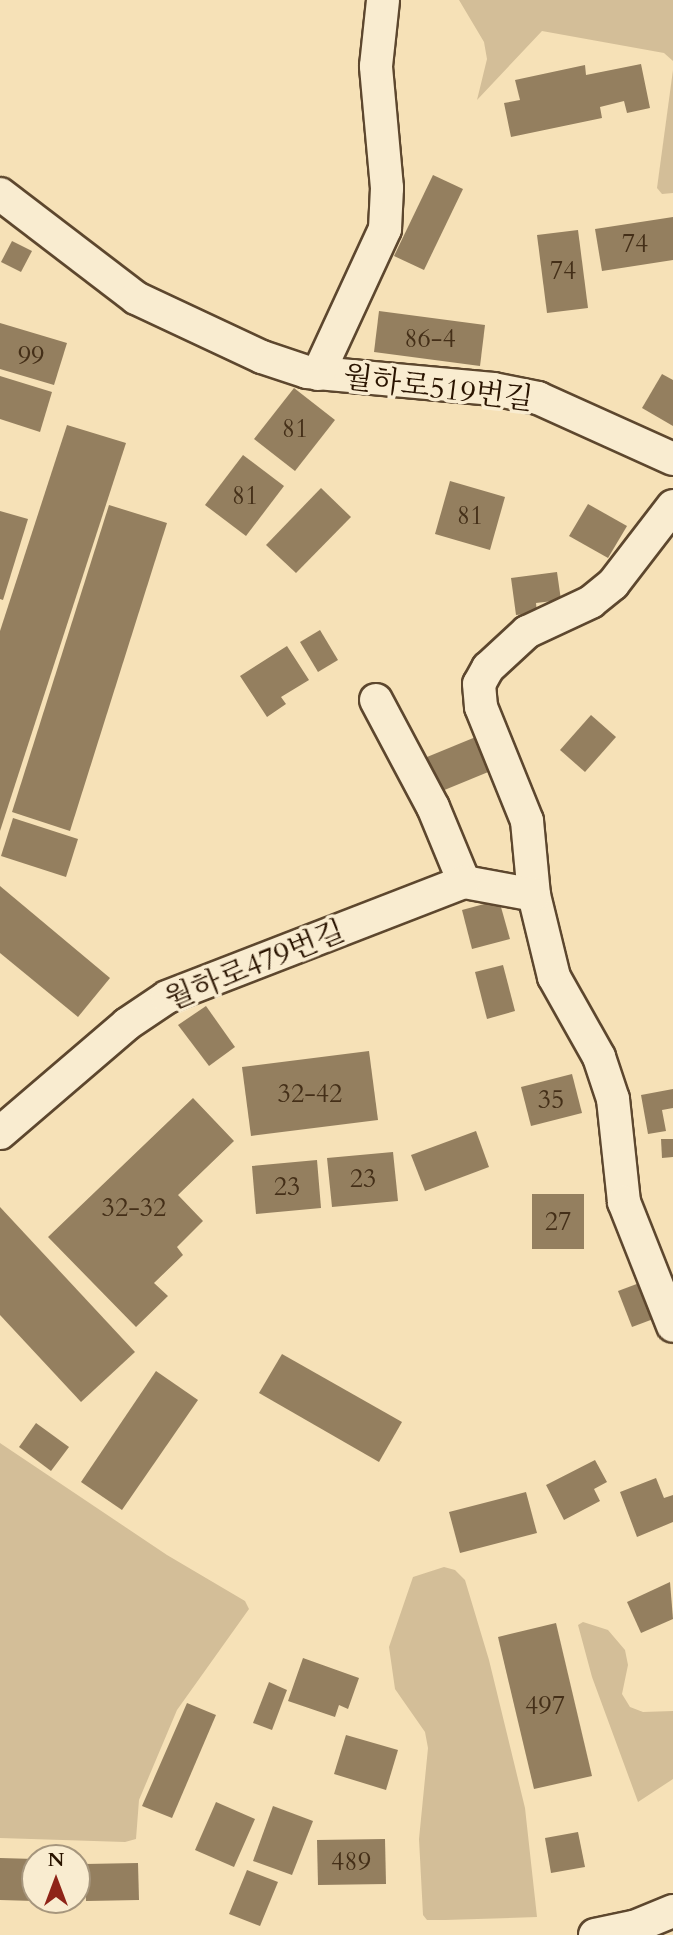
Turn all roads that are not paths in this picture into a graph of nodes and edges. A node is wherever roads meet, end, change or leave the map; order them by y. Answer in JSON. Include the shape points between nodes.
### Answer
{"nodes":[{"id":1,"x":383,"y":0,"type":"edge"},
{"id":2,"x":0,"y":194,"type":"edge"},
{"id":3,"x":318,"y":374,"type":"junction"},
{"id":4,"x":673,"y":459,"type":"edge"},
{"id":5,"x":673,"y":506,"type":"edge"},
{"id":6,"x":376,"y":700,"type":"dead end"},
{"id":7,"x":464,"y":882,"type":"junction"},
{"id":8,"x":534,"y":895,"type":"junction"},
{"id":9,"x":0,"y":1133,"type":"edge"},
{"id":10,"x":673,"y":1326,"type":"edge"},
{"id":11,"x":673,"y":1911,"type":"edge"},
{"id":12,"x":595,"y":1935,"type":"edge"}],
"edges":[{"from":1,"to":3,"type":"street","name":"월하로519번길","via":[[376,66],[387,188],[385,229]]},
{"from":2,"to":3,"type":"street","name":"월하로519번길","via":[[136,298],[262,357]]},
{"from":3,"to":4,"type":"street","name":"월하로519번길","via":[[466,386],[538,398]]},
{"from":5,"to":8,"type":"street","via":[[613,584],[590,602],[527,632],[488,668],[479,684],[481,707],[527,821]]},
{"from":6,"to":7,"type":"street","via":[[433,807]]},
{"from":7,"to":8,"type":"street"},
{"from":7,"to":9,"type":"street","name":"월하로479번길","via":[[167,997],[127,1024]]},
{"from":8,"to":10,"type":"street","via":[[554,977],[599,1057],[613,1099],[624,1202]]},
{"from":11,"to":12,"type":"street","via":[[634,1927]]}]}
